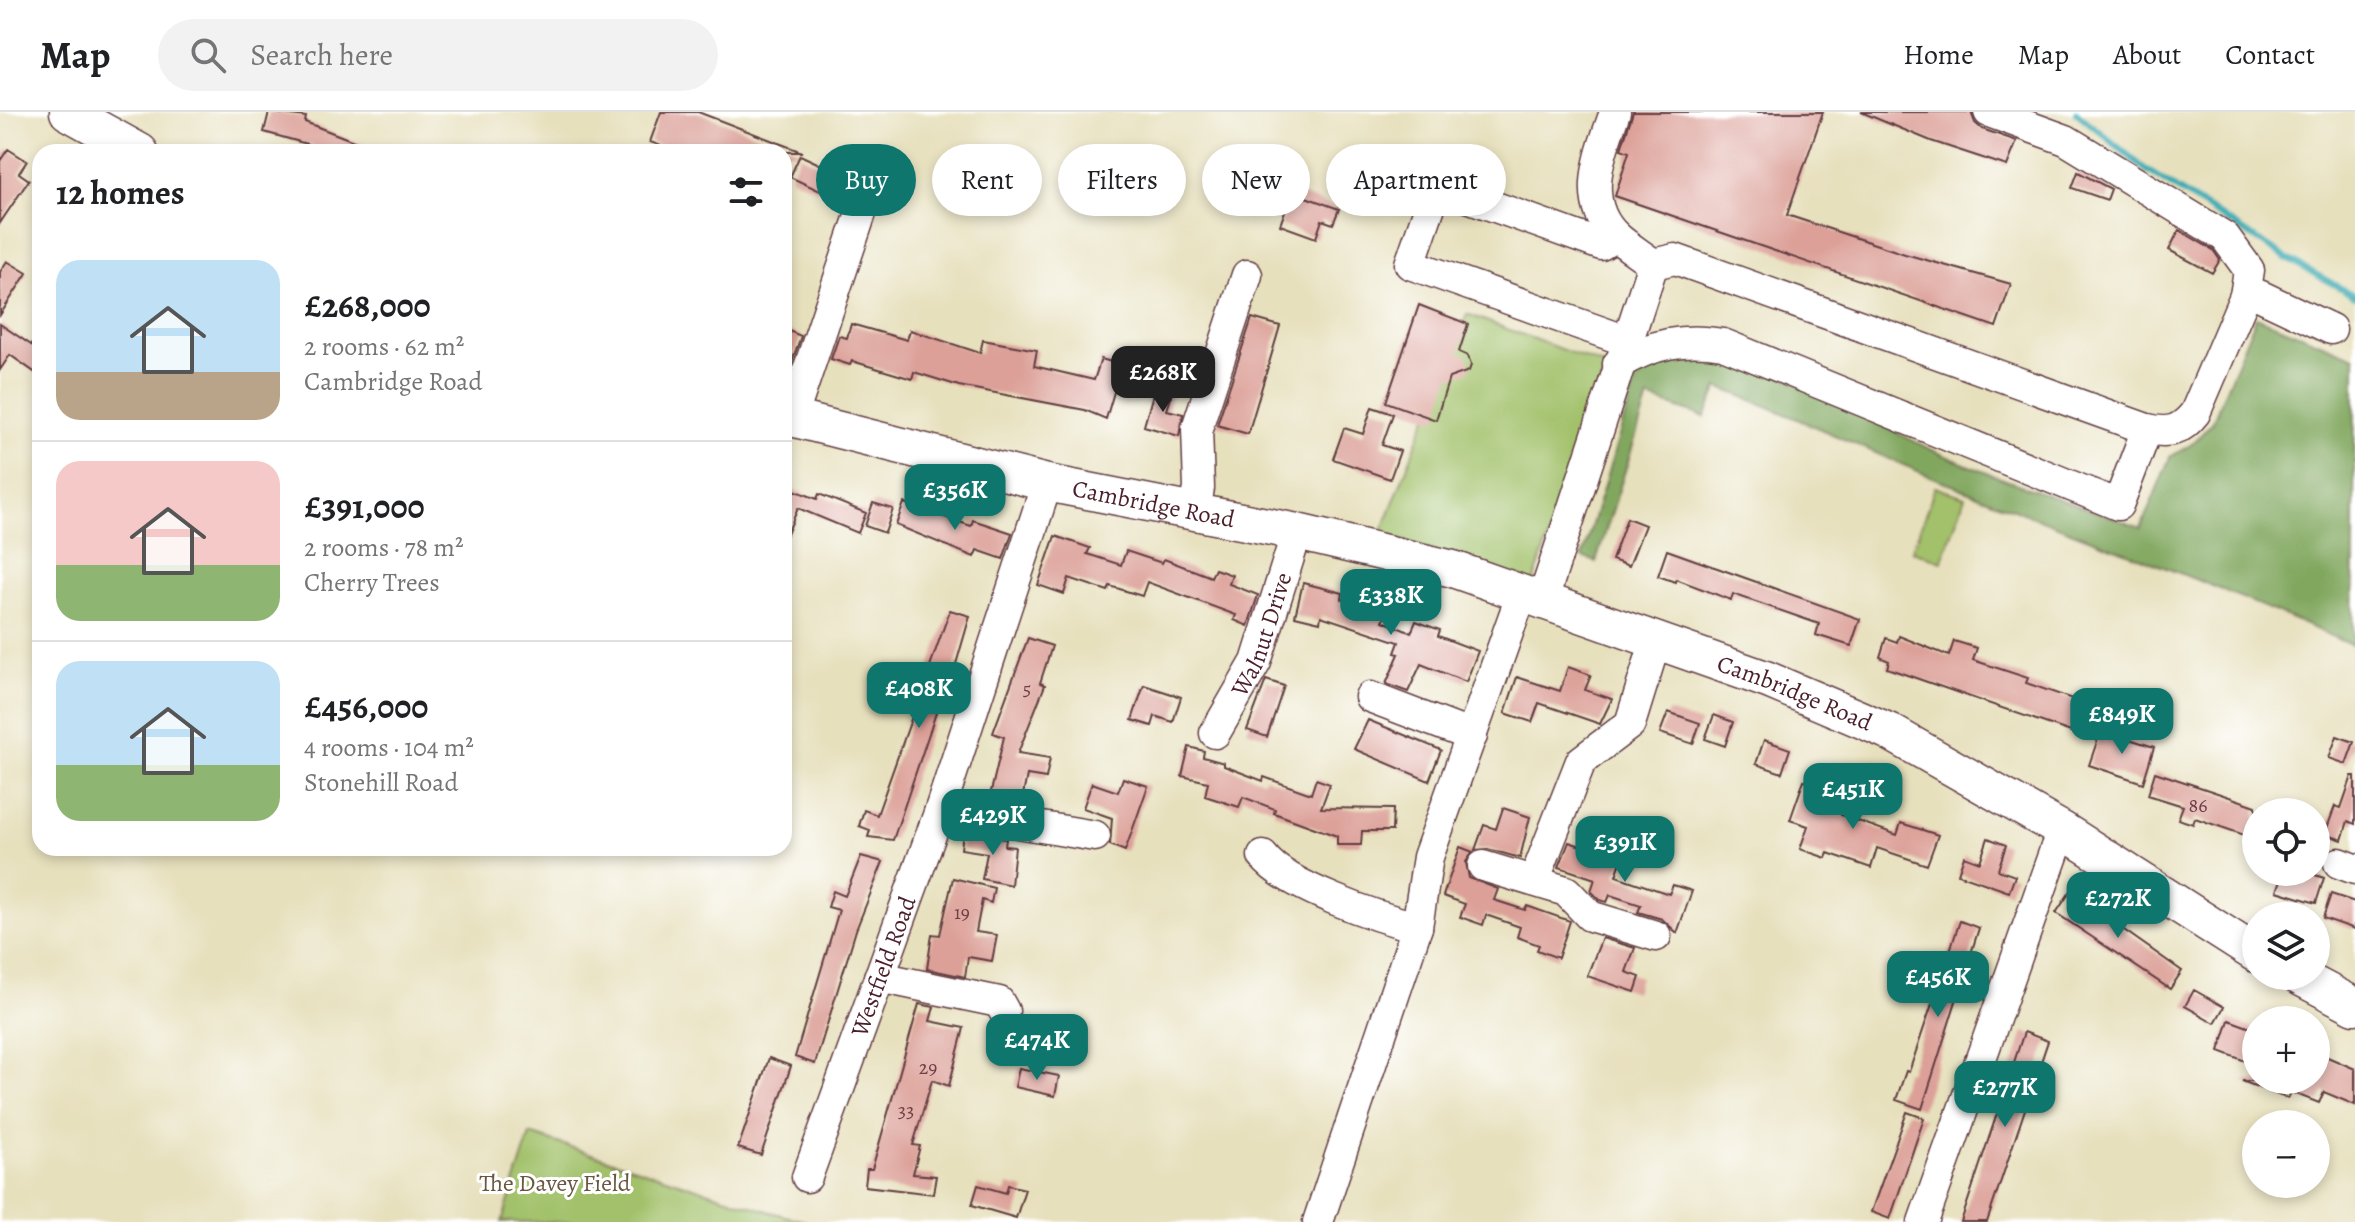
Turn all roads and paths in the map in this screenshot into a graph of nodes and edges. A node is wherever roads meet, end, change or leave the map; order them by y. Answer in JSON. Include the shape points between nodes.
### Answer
{"nodes":[{"id":1,"x":1615,"y":112,"type":"edge"},
{"id":2,"x":1989,"y":112,"type":"edge"},
{"id":3,"x":72,"y":113,"type":"edge"},
{"id":4,"x":126,"y":144,"type":"edge"},
{"id":5,"x":860,"y":216,"type":"edge"},
{"id":6,"x":1616,"y":236,"type":"junction"},
{"id":7,"x":1653,"y":264,"type":"junction"},
{"id":8,"x":1247,"y":275,"type":"dead end"},
{"id":9,"x":2245,"y":296,"type":"junction"},
{"id":10,"x":2331,"y":329,"type":"dead end"},
{"id":11,"x":1623,"y":352,"type":"junction"},
{"id":12,"x":792,"y":406,"type":"edge"},
{"id":13,"x":792,"y":418,"type":"edge"},
{"id":14,"x":2147,"y":429,"type":"junction"},
{"id":15,"x":1047,"y":483,"type":"junction"},
{"id":16,"x":1195,"y":512,"type":"junction"},
{"id":17,"x":1297,"y":532,"type":"junction"},
{"id":18,"x":1532,"y":596,"type":"junction"},
{"id":19,"x":1656,"y":640,"type":"junction"},
{"id":20,"x":1370,"y":697,"type":"dead end"},
{"id":21,"x":1215,"y":733,"type":"dead end"},
{"id":22,"x":1472,"y":736,"type":"junction"},
{"id":23,"x":940,"y":810,"type":"junction"},
{"id":24,"x":2062,"y":830,"type":"junction"},
{"id":25,"x":1095,"y":836,"type":"dead end"},
{"id":26,"x":1263,"y":856,"type":"dead end"},
{"id":27,"x":1483,"y":866,"type":"dead end"},
{"id":28,"x":1534,"y":881,"type":"junction"},
{"id":29,"x":1417,"y":927,"type":"junction"},
{"id":30,"x":1656,"y":936,"type":"dead end"},
{"id":31,"x":2242,"y":945,"type":"edge"},
{"id":32,"x":879,"y":977,"type":"junction"},
{"id":33,"x":2325,"y":990,"type":"edge"},
{"id":34,"x":2355,"y":1006,"type":"edge"},
{"id":35,"x":1004,"y":1011,"type":"dead end"},
{"id":36,"x":807,"y":1177,"type":"dead end"},
{"id":37,"x":1318,"y":1222,"type":"edge"},
{"id":38,"x":1923,"y":1222,"type":"edge"}],
"edges":[{"from":1,"to":6,"type":"street","via":[[1594,186],[1599,211]]},
{"from":2,"to":9,"type":"street","via":[[2066,140],[2225,237],[2249,270]]},
{"from":3,"to":4,"type":"main road"},
{"from":5,"to":12,"type":"street"},
{"from":6,"to":7,"type":"street"},
{"from":6,"to":11,"type":"street","via":[[1601,245],[1437,186],[1410,264]]},
{"from":7,"to":11,"type":"street"},
{"from":7,"to":14,"type":"street","via":[[1675,259]]},
{"from":8,"to":16,"type":"street","via":[[1197,428]]},
{"from":9,"to":10,"type":"street","via":[[2261,296]]},
{"from":9,"to":14,"type":"street","via":[[2195,413],[2184,427],[2164,433]]},
{"from":11,"to":14,"type":"street","via":[[1698,339],[1723,344],[2118,505]]},
{"from":11,"to":18,"type":"street"},
{"from":13,"to":15,"type":"main road","name":"Cambridge Road"},
{"from":15,"to":16,"type":"main road","name":"Cambridge Road"},
{"from":15,"to":23,"type":"street","name":"Westfield Road"},
{"from":16,"to":17,"type":"main road","name":"Cambridge Road"},
{"from":17,"to":18,"type":"main road","name":"Cambridge Road","via":[[1453,569]]},
{"from":17,"to":21,"type":"street","name":"Walnut Drive","via":[[1256,662]]},
{"from":18,"to":19,"type":"main road","name":"Cambridge Road"},
{"from":18,"to":22,"type":"street"},
{"from":19,"to":24,"type":"main road","name":"Cambridge Road","via":[[1888,731]]},
{"from":19,"to":28,"type":"street","via":[[1630,724],[1581,761]]},
{"from":20,"to":22,"type":"street"},
{"from":22,"to":29,"type":"street","via":[[1428,857]]},
{"from":23,"to":25,"type":"street"},
{"from":23,"to":32,"type":"street","name":"Westfield Road"},
{"from":24,"to":31,"type":"main road","name":"Cambridge Road"},
{"from":24,"to":38,"type":"street"},
{"from":26,"to":29,"type":"street","via":[[1287,876],[1359,909]]},
{"from":27,"to":28,"type":"street"},
{"from":28,"to":30,"type":"street","via":[[1566,891],[1590,916]]},
{"from":29,"to":37,"type":"street"},
{"from":32,"to":35,"type":"street","via":[[999,1002]]},
{"from":32,"to":36,"type":"street","name":"Westfield Road"},
{"from":33,"to":34,"type":"main road"}]}
